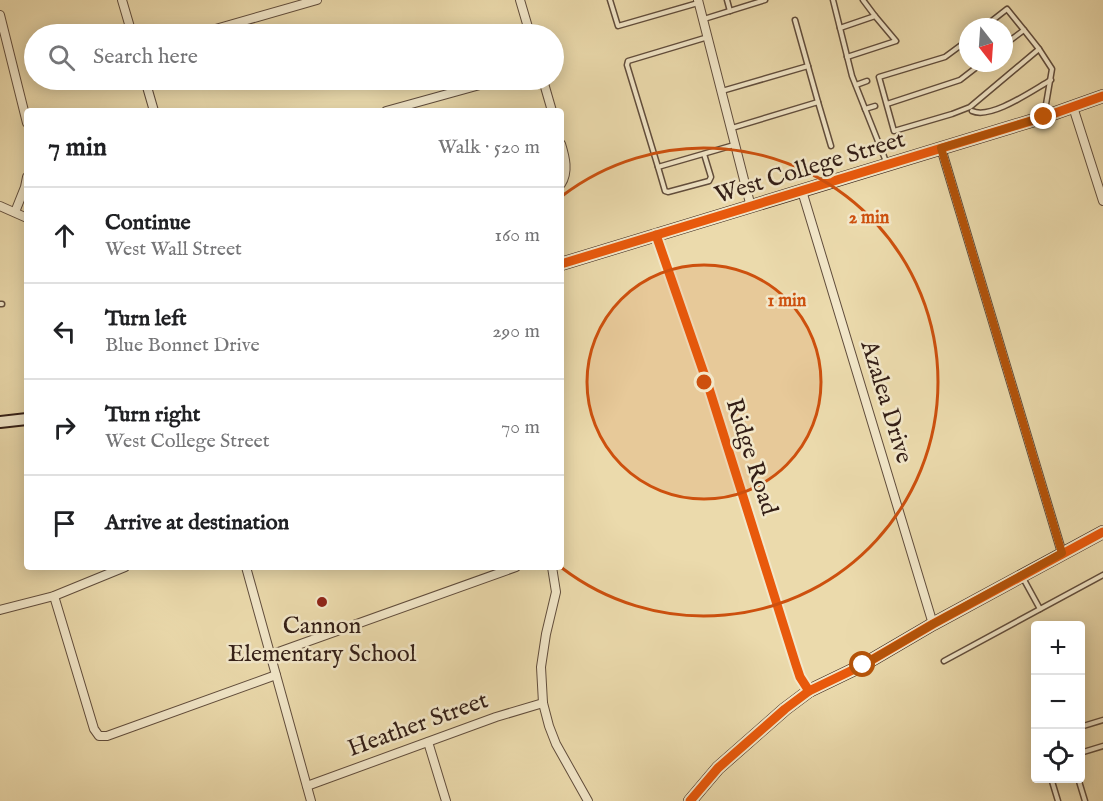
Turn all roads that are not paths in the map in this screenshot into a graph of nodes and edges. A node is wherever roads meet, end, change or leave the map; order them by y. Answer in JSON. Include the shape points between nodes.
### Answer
{"nodes":[{"id":1,"x":122,"y":0,"type":"edge"},
{"id":2,"x":317,"y":0,"type":"edge"},
{"id":3,"x":520,"y":0,"type":"edge"},
{"id":4,"x":610,"y":0,"type":"edge"},
{"id":5,"x":727,"y":0,"type":"edge"},
{"id":6,"x":765,"y":0,"type":"edge"},
{"id":7,"x":833,"y":0,"type":"edge"},
{"id":8,"x":863,"y":0,"type":"edge"},
{"id":9,"x":698,"y":1,"type":"edge"},
{"id":10,"x":730,"y":11,"type":"junction"},
{"id":11,"x":0,"y":15,"type":"edge"},
{"id":12,"x":875,"y":16,"type":"junction"},
{"id":13,"x":996,"y":18,"type":"edge"},
{"id":14,"x":704,"y":19,"type":"junction"},
{"id":15,"x":795,"y":20,"type":"dead end"},
{"id":16,"x":129,"y":24,"type":"edge"},
{"id":17,"x":233,"y":24,"type":"edge"},
{"id":18,"x":527,"y":24,"type":"edge"},
{"id":19,"x":840,"y":28,"type":"junction"},
{"id":20,"x":1024,"y":30,"type":"junction"},
{"id":21,"x":708,"y":37,"type":"junction"},
{"id":22,"x":1013,"y":38,"type":"edge"},
{"id":23,"x":959,"y":47,"type":"edge"},
{"id":24,"x":1039,"y":49,"type":"junction"},
{"id":25,"x":847,"y":57,"type":"junction"},
{"id":26,"x":808,"y":66,"type":"junction"},
{"id":27,"x":970,"y":72,"type":"edge"},
{"id":28,"x":1051,"y":80,"type":"junction"},
{"id":29,"x":867,"y":81,"type":"dead end"},
{"id":30,"x":856,"y":85,"type":"junction"},
{"id":31,"x":148,"y":90,"type":"edge"},
{"id":32,"x":462,"y":90,"type":"edge"},
{"id":33,"x":546,"y":90,"type":"edge"},
{"id":34,"x":722,"y":91,"type":"junction"},
{"id":35,"x":1103,"y":96,"type":"edge"},
{"id":36,"x":818,"y":102,"type":"junction"},
{"id":37,"x":886,"y":104,"type":"junction"},
{"id":38,"x":875,"y":106,"type":"dead end"},
{"id":39,"x":1073,"y":107,"type":"junction"},
{"id":40,"x":153,"y":108,"type":"edge"},
{"id":41,"x":397,"y":108,"type":"edge"},
{"id":42,"x":551,"y":108,"type":"edge"},
{"id":43,"x":866,"y":109,"type":"junction"},
{"id":44,"x":24,"y":111,"type":"edge"},
{"id":45,"x":972,"y":111,"type":"dead end"},
{"id":46,"x":1044,"y":117,"type":"junction"},
{"id":47,"x":731,"y":128,"type":"junction"},
{"id":48,"x":735,"y":144,"type":"junction"},
{"id":49,"x":831,"y":146,"type":"dead end"},
{"id":50,"x":941,"y":148,"type":"junction"},
{"id":51,"x":704,"y":154,"type":"junction"},
{"id":52,"x":564,"y":158,"type":"edge"},
{"id":53,"x":887,"y":165,"type":"junction"},
{"id":54,"x":658,"y":167,"type":"junction"},
{"id":55,"x":564,"y":179,"type":"edge"},
{"id":56,"x":24,"y":190,"type":"edge"},
{"id":57,"x":802,"y":191,"type":"junction"},
{"id":58,"x":1103,"y":201,"type":"edge"},
{"id":59,"x":0,"y":206,"type":"edge"},
{"id":60,"x":751,"y":207,"type":"junction"},
{"id":61,"x":15,"y":212,"type":"junction"},
{"id":62,"x":24,"y":216,"type":"edge"},
{"id":63,"x":656,"y":235,"type":"junction"},
{"id":64,"x":564,"y":263,"type":"edge"},
{"id":65,"x":24,"y":419,"type":"edge"},
{"id":66,"x":0,"y":422,"type":"edge"},
{"id":67,"x":1103,"y":532,"type":"edge"},
{"id":68,"x":1062,"y":553,"type":"junction"},
{"id":69,"x":118,"y":570,"type":"edge"},
{"id":70,"x":247,"y":570,"type":"edge"},
{"id":71,"x":508,"y":570,"type":"edge"},
{"id":72,"x":552,"y":570,"type":"edge"},
{"id":73,"x":1021,"y":575,"type":"junction"},
{"id":74,"x":1103,"y":575,"type":"edge"},
{"id":75,"x":54,"y":596,"type":"junction"},
{"id":76,"x":1040,"y":609,"type":"junction"},
{"id":77,"x":0,"y":610,"type":"edge"},
{"id":78,"x":933,"y":624,"type":"junction"},
{"id":79,"x":270,"y":655,"type":"junction"},
{"id":80,"x":944,"y":661,"type":"dead end"},
{"id":81,"x":276,"y":675,"type":"junction"},
{"id":82,"x":809,"y":691,"type":"junction"},
{"id":83,"x":543,"y":703,"type":"junction"},
{"id":84,"x":1103,"y":720,"type":"edge"},
{"id":85,"x":1085,"y":725,"type":"edge"},
{"id":86,"x":428,"y":742,"type":"junction"},
{"id":87,"x":1103,"y":746,"type":"edge"},
{"id":88,"x":1085,"y":751,"type":"edge"},
{"id":89,"x":1053,"y":783,"type":"edge"},
{"id":90,"x":1080,"y":783,"type":"edge"},
{"id":91,"x":307,"y":786,"type":"junction"},
{"id":92,"x":311,"y":801,"type":"edge"},
{"id":93,"x":446,"y":801,"type":"edge"},
{"id":94,"x":588,"y":801,"type":"edge"},
{"id":95,"x":690,"y":801,"type":"edge"},
{"id":96,"x":1058,"y":801,"type":"edge"},
{"id":97,"x":1085,"y":801,"type":"edge"}],
"edges":[{"from":1,"to":16,"type":"street"},
{"from":2,"to":17,"type":"street"},
{"from":3,"to":18,"type":"street"},
{"from":4,"to":9,"type":"lane","via":[[618,26]]},
{"from":5,"to":10,"type":"lane"},
{"from":6,"to":10,"type":"lane"},
{"from":7,"to":19,"type":"lane"},
{"from":8,"to":12,"type":"lane"},
{"from":9,"to":14,"type":"street"},
{"from":10,"to":14,"type":"lane"},
{"from":11,"to":44,"type":"street"},
{"from":12,"to":19,"type":"lane"},
{"from":12,"to":25,"type":"lane","via":[[896,41]]},
{"from":13,"to":20,"type":"lane","via":[[1007,9]]},
{"from":14,"to":21,"type":"street"},
{"from":15,"to":26,"type":"lane"},
{"from":19,"to":25,"type":"lane"},
{"from":20,"to":22,"type":"lane"},
{"from":20,"to":24,"type":"lane"},
{"from":21,"to":34,"type":"street"},
{"from":21,"to":54,"type":"lane","via":[[628,61]]},
{"from":23,"to":37,"type":"lane","via":[[945,57],[879,77]]},
{"from":24,"to":28,"type":"lane","via":[[1052,69]]},
{"from":24,"to":37,"type":"lane","via":[[970,107],[952,114],[894,131]]},
{"from":25,"to":30,"type":"lane"},
{"from":26,"to":34,"type":"lane"},
{"from":26,"to":36,"type":"lane"},
{"from":27,"to":37,"type":"lane","via":[[960,80]]},
{"from":28,"to":45,"type":"lane","via":[[990,111]]},
{"from":28,"to":46,"type":"lane"},
{"from":29,"to":30,"type":"lane"},
{"from":30,"to":43,"type":"lane"},
{"from":31,"to":40,"type":"street"},
{"from":32,"to":41,"type":"street"},
{"from":33,"to":42,"type":"street"},
{"from":34,"to":47,"type":"street"},
{"from":35,"to":39,"type":"street","name":"West College Street"},
{"from":36,"to":47,"type":"lane"},
{"from":36,"to":49,"type":"lane"},
{"from":38,"to":43,"type":"lane"},
{"from":39,"to":46,"type":"street","name":"West College Street"},
{"from":39,"to":58,"type":"street"},
{"from":43,"to":53,"type":"lane"},
{"from":46,"to":50,"type":"street","name":"West College Street"},
{"from":47,"to":48,"type":"street"},
{"from":48,"to":51,"type":"lane"},
{"from":48,"to":60,"type":"street"},
{"from":50,"to":53,"type":"street","name":"West College Street"},
{"from":50,"to":68,"type":"street"},
{"from":51,"to":54,"type":"lane"},
{"from":51,"to":54,"type":"lane","via":[[709,181],[668,192]]},
{"from":52,"to":55,"type":"street"},
{"from":53,"to":57,"type":"street","name":"West College Street"},
{"from":56,"to":61,"type":"street"},
{"from":57,"to":60,"type":"street","name":"West College Street"},
{"from":57,"to":78,"type":"street","name":"Azalea Drive"},
{"from":59,"to":61,"type":"street"},
{"from":60,"to":63,"type":"street","name":"West College Street"},
{"from":61,"to":62,"type":"street"},
{"from":63,"to":64,"type":"street","name":"West College Street"},
{"from":63,"to":82,"type":"street","name":"Ridge Road","via":[[800,677]]},
{"from":65,"to":66,"type":"street"},
{"from":67,"to":68,"type":"street"},
{"from":68,"to":73,"type":"street"},
{"from":69,"to":75,"type":"street"},
{"from":70,"to":79,"type":"street"},
{"from":71,"to":79,"type":"street"},
{"from":72,"to":83,"type":"street","via":[[556,592],[541,667]]},
{"from":73,"to":76,"type":"lane"},
{"from":73,"to":78,"type":"street"},
{"from":74,"to":76,"type":"lane"},
{"from":75,"to":77,"type":"street"},
{"from":75,"to":81,"type":"street","via":[[99,736]]},
{"from":76,"to":80,"type":"lane"},
{"from":78,"to":82,"type":"street"},
{"from":79,"to":81,"type":"street"},
{"from":81,"to":91,"type":"street"},
{"from":82,"to":95,"type":"street","via":[[718,768]]},
{"from":83,"to":86,"type":"street","name":"Heather Street"},
{"from":83,"to":94,"type":"street","via":[[556,744]]},
{"from":84,"to":85,"type":"lane"},
{"from":86,"to":91,"type":"street","name":"Heather Street"},
{"from":86,"to":93,"type":"street"},
{"from":87,"to":88,"type":"lane"},
{"from":89,"to":96,"type":"lane"},
{"from":90,"to":97,"type":"lane"},
{"from":91,"to":92,"type":"street"}]}
